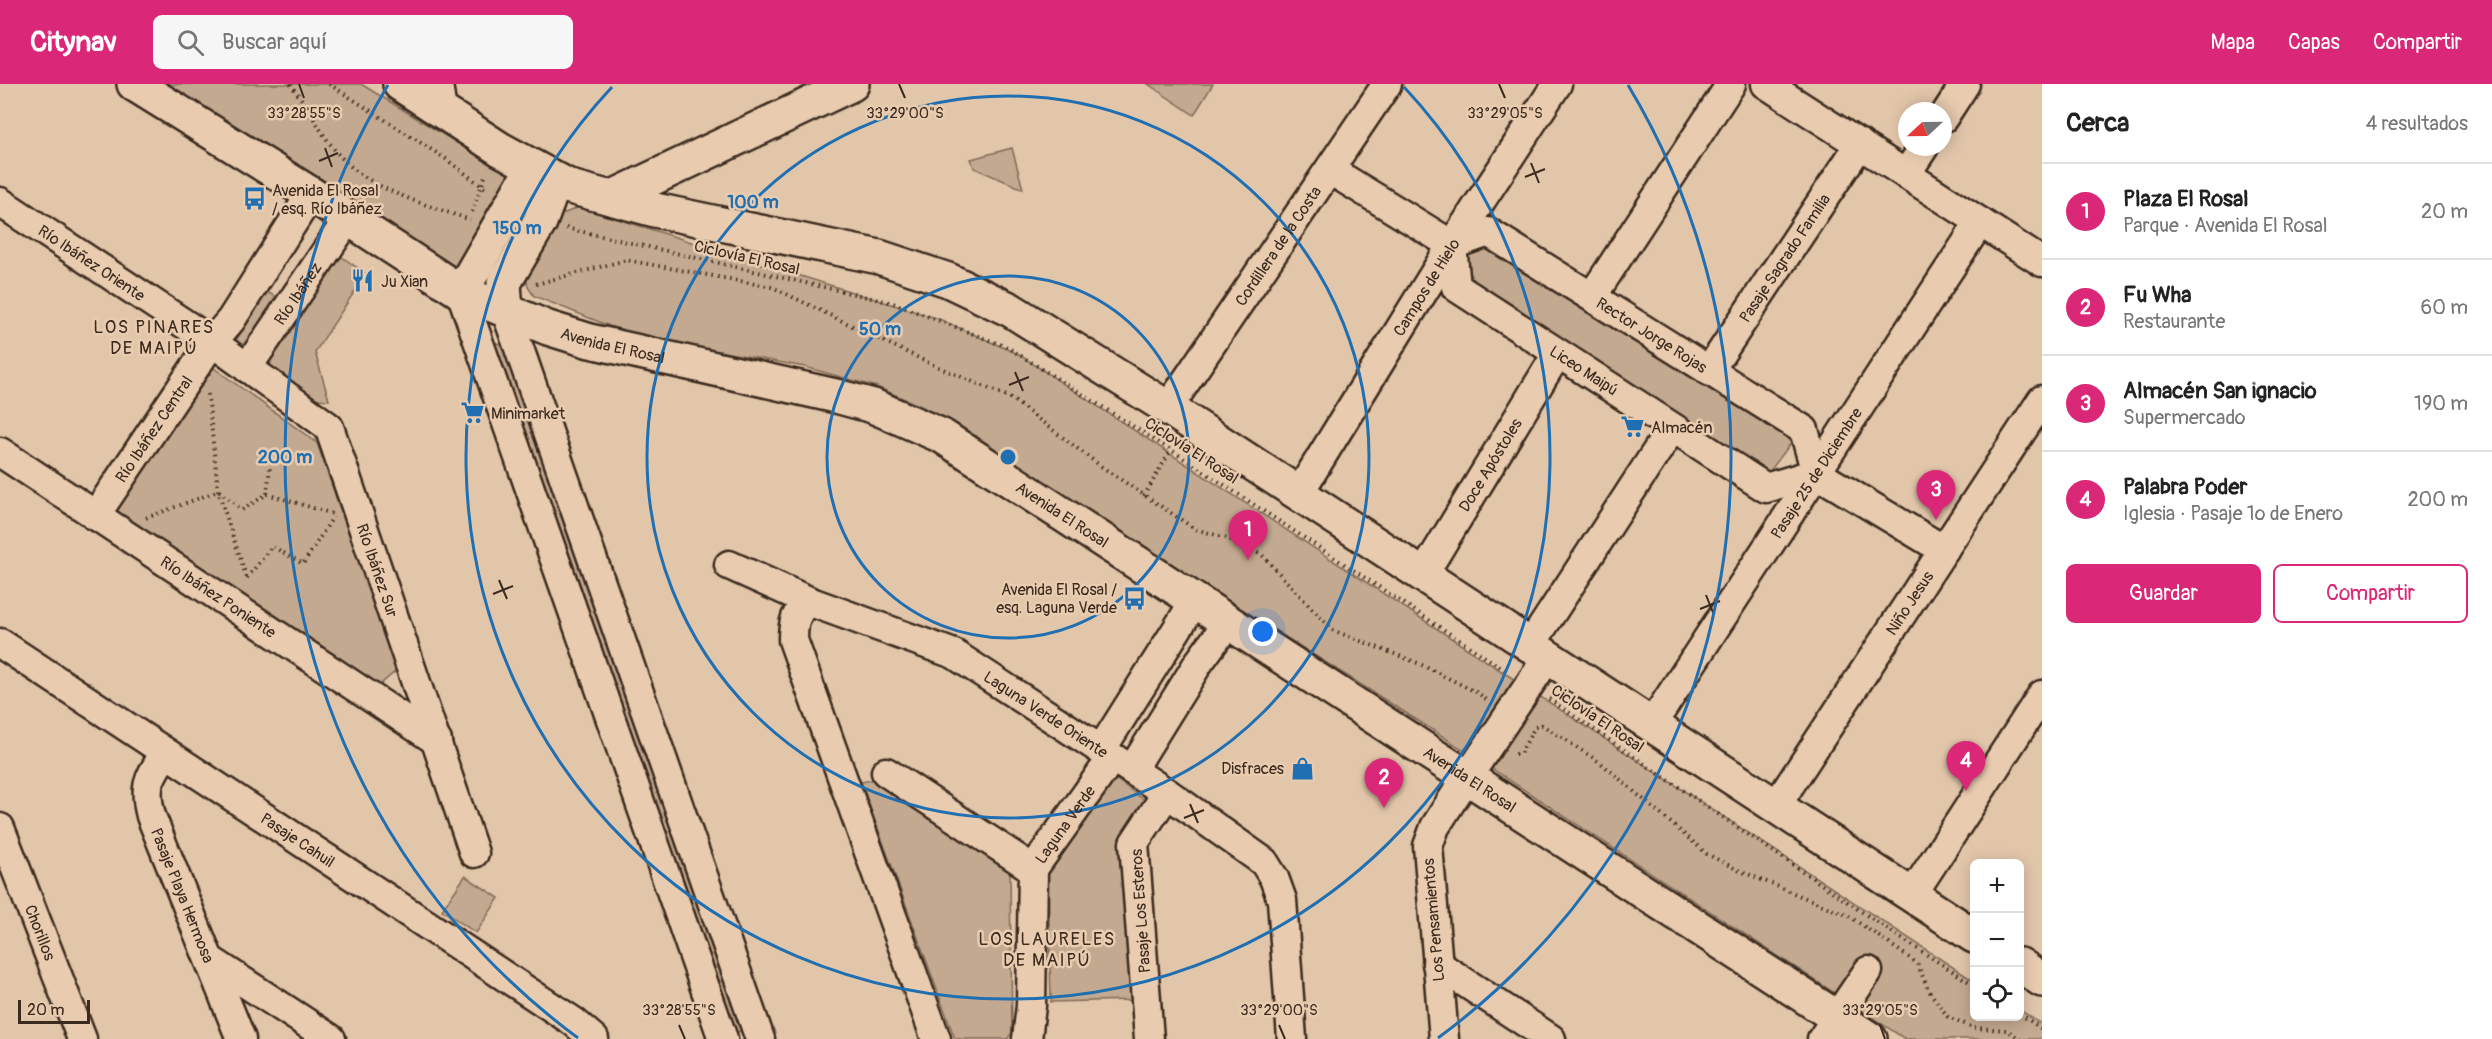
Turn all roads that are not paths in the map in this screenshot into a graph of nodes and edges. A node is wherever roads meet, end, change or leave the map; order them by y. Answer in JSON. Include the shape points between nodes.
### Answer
{"nodes":[{"id":1,"x":134,"y":84,"type":"edge"},
{"id":2,"x":400,"y":84,"type":"edge"},
{"id":3,"x":852,"y":84,"type":"edge"},
{"id":4,"x":1387,"y":84,"type":"edge"},
{"id":5,"x":1557,"y":84,"type":"edge"},
{"id":6,"x":1731,"y":84,"type":"edge"},
{"id":7,"x":1766,"y":84,"type":"edge"},
{"id":8,"x":1965,"y":84,"type":"edge"},
{"id":9,"x":440,"y":98,"type":"edge"},
{"id":10,"x":1952,"y":104,"type":"edge"},
{"id":11,"x":1860,"y":144,"type":"junction"},
{"id":12,"x":1918,"y":156,"type":"edge"},
{"id":13,"x":1330,"y":170,"type":"junction"},
{"id":14,"x":1906,"y":174,"type":"junction"},
{"id":15,"x":544,"y":175,"type":"junction"},
{"id":16,"x":310,"y":194,"type":"junction"},
{"id":17,"x":610,"y":198,"type":"junction"},
{"id":18,"x":0,"y":202,"type":"edge"},
{"id":19,"x":348,"y":219,"type":"junction"},
{"id":20,"x":1980,"y":222,"type":"junction"},
{"id":21,"x":1452,"y":245,"type":"junction"},
{"id":22,"x":2042,"y":262,"type":"edge"},
{"id":23,"x":461,"y":292,"type":"junction"},
{"id":24,"x":1593,"y":296,"type":"junction"},
{"id":25,"x":505,"y":297,"type":"junction"},
{"id":26,"x":208,"y":348,"type":"junction"},
{"id":27,"x":1557,"y":354,"type":"junction"},
{"id":28,"x":247,"y":368,"type":"junction"},
{"id":29,"x":1709,"y":370,"type":"junction"},
{"id":30,"x":2042,"y":400,"type":"edge"},
{"id":31,"x":1178,"y":414,"type":"junction"},
{"id":32,"x":1672,"y":428,"type":"junction"},
{"id":33,"x":0,"y":452,"type":"edge"},
{"id":34,"x":1816,"y":473,"type":"junction"},
{"id":35,"x":1299,"y":493,"type":"junction"},
{"id":36,"x":106,"y":522,"type":"junction"},
{"id":37,"x":1944,"y":550,"type":"junction"},
{"id":38,"x":729,"y":565,"type":"dead end"},
{"id":39,"x":1424,"y":575,"type":"junction"},
{"id":40,"x":1196,"y":599,"type":"junction"},
{"id":41,"x":811,"y":602,"type":"junction"},
{"id":42,"x":1229,"y":621,"type":"junction"},
{"id":43,"x":0,"y":643,"type":"edge"},
{"id":44,"x":1539,"y":652,"type":"junction"},
{"id":45,"x":2042,"y":695,"type":"edge"},
{"id":46,"x":1652,"y":724,"type":"junction"},
{"id":47,"x":437,"y":741,"type":"junction"},
{"id":48,"x":165,"y":753,"type":"junction"},
{"id":49,"x":1115,"y":759,"type":"junction"},
{"id":50,"x":886,"y":772,"type":"dead end"},
{"id":51,"x":1467,"y":776,"type":"junction"},
{"id":52,"x":1167,"y":794,"type":"junction"},
{"id":53,"x":1776,"y":806,"type":"junction"},
{"id":54,"x":0,"y":828,"type":"edge"},
{"id":55,"x":474,"y":853,"type":"dead end"},
{"id":56,"x":1033,"y":869,"type":"junction"},
{"id":57,"x":1912,"y":895,"type":"junction"},
{"id":58,"x":1970,"y":933,"type":"edge"},
{"id":59,"x":210,"y":960,"type":"junction"},
{"id":60,"x":1437,"y":964,"type":"junction"},
{"id":61,"x":2022,"y":967,"type":"edge"},
{"id":62,"x":1868,"y":971,"type":"dead end"},
{"id":63,"x":2042,"y":980,"type":"edge"},
{"id":64,"x":1829,"y":1028,"type":"edge"},
{"id":65,"x":82,"y":1039,"type":"edge"},
{"id":66,"x":241,"y":1039,"type":"edge"},
{"id":67,"x":331,"y":1039,"type":"edge"},
{"id":68,"x":594,"y":1039,"type":"edge"},
{"id":69,"x":723,"y":1039,"type":"edge"},
{"id":70,"x":760,"y":1039,"type":"edge"},
{"id":71,"x":936,"y":1039,"type":"edge"},
{"id":72,"x":1028,"y":1039,"type":"edge"},
{"id":73,"x":1149,"y":1039,"type":"edge"},
{"id":74,"x":1292,"y":1039,"type":"edge"},
{"id":75,"x":1444,"y":1039,"type":"edge"},
{"id":76,"x":1551,"y":1039,"type":"edge"},
{"id":77,"x":1870,"y":1039,"type":"edge"}],
"edges":[{"from":1,"to":16,"type":"street","name":"Avenida El Rosal"},
{"from":2,"to":9,"type":"street"},
{"from":3,"to":17,"type":"street"},
{"from":4,"to":13,"type":"street","name":"Cordillera de la Costa"},
{"from":5,"to":21,"type":"street","name":"Campos de Hielo"},
{"from":6,"to":24,"type":"street"},
{"from":7,"to":11,"type":"street"},
{"from":8,"to":10,"type":"street"},
{"from":9,"to":15,"type":"street"},
{"from":11,"to":14,"type":"street"},
{"from":11,"to":29,"type":"street","name":"Pasaje Sagrado Familia"},
{"from":12,"to":14,"type":"street"},
{"from":13,"to":21,"type":"street"},
{"from":13,"to":31,"type":"street","name":"Cordillera de la Costa"},
{"from":14,"to":20,"type":"street"},
{"from":15,"to":17,"type":"street"},
{"from":15,"to":23,"type":"street","via":[[511,206]]},
{"from":15,"to":25,"type":"street","via":[[540,222]]},
{"from":16,"to":19,"type":"street","name":"Avenida El Rosal"},
{"from":16,"to":26,"type":"street","via":[[231,320]]},
{"from":17,"to":31,"type":"street","via":[[879,257],[948,280],[1011,310]]},
{"from":18,"to":26,"type":"street","name":"Río Ibáñez Oriente"},
{"from":19,"to":23,"type":"street","name":"Avenida El Rosal"},
{"from":19,"to":28,"type":"street","name":"Río Ibáñez"},
{"from":20,"to":22,"type":"street"},
{"from":20,"to":34,"type":"street","name":"Pasaje 25 de Diciembre"},
{"from":21,"to":24,"type":"street","name":"Rector Jorge Rojas","via":[[1488,232]]},
{"from":21,"to":27,"type":"street","name":"Liceo Maipú","via":[[1456,287]]},
{"from":21,"to":35,"type":"street","name":"Campos de Hielo"},
{"from":23,"to":25,"type":"street","name":"Avenida El Rosal"},
{"from":23,"to":69,"type":"street"},
{"from":24,"to":29,"type":"street","name":"Rector Jorge Rojas"},
{"from":25,"to":40,"type":"street","name":"Avenida El Rosal","via":[[590,342],[836,396],[909,420],[973,455]]},
{"from":25,"to":70,"type":"street"},
{"from":26,"to":28,"type":"street","name":"Río Ibáñez Sur"},
{"from":26,"to":36,"type":"street","name":"Río Ibáñez Central"},
{"from":27,"to":32,"type":"street","name":"Liceo Maipú"},
{"from":27,"to":39,"type":"street","name":"Doce Apóstoles"},
{"from":28,"to":47,"type":"street","name":"Río Ibáñez Sur","via":[[329,427],[348,518]]},
{"from":29,"to":34,"type":"street","name":"Rector Jorge Rojas","via":[[1804,430]]},
{"from":30,"to":37,"type":"street","name":"Niño Jesus"},
{"from":31,"to":35,"type":"street"},
{"from":32,"to":34,"type":"street","name":"Liceo Maipú","via":[[1766,488]]},
{"from":32,"to":44,"type":"street"},
{"from":33,"to":36,"type":"street","name":"Río Ibáñez Poniente"},
{"from":34,"to":37,"type":"street"},
{"from":34,"to":46,"type":"street","name":"Pasaje 25 de Diciembre"},
{"from":35,"to":39,"type":"street"},
{"from":36,"to":47,"type":"street","name":"Río Ibáñez Poniente"},
{"from":37,"to":53,"type":"street","name":"Niño Jesus"},
{"from":38,"to":41,"type":"street","name":"Laguna Verde Oriente"},
{"from":39,"to":44,"type":"street"},
{"from":40,"to":42,"type":"street","name":"Avenida El Rosal"},
{"from":40,"to":49,"type":"street","name":"Laguna Verde"},
{"from":41,"to":49,"type":"street","name":"Laguna Verde Oriente","via":[[954,654]]},
{"from":41,"to":71,"type":"street","via":[[797,612],[793,640]]},
{"from":42,"to":49,"type":"street","name":"Laguna Verde"},
{"from":42,"to":51,"type":"street","name":"Avenida El Rosal"},
{"from":43,"to":48,"type":"street","name":"Pasaje Cahuil"},
{"from":44,"to":46,"type":"street"},
{"from":44,"to":51,"type":"street","name":"Los Pensamientos","via":[[1529,686]]},
{"from":45,"to":57,"type":"street"},
{"from":46,"to":53,"type":"street"},
{"from":47,"to":55,"type":"street","name":"Río Ibáñez Sur"},
{"from":48,"to":59,"type":"street","name":"Pasaje Playa Hermosa","via":[[146,783],[146,796]]},
{"from":48,"to":68,"type":"street","name":"Pasaje Cahuil"},
{"from":49,"to":52,"type":"street","name":"Laguna Verde Oriente"},
{"from":49,"to":56,"type":"street","name":"Laguna Verde"},
{"from":50,"to":56,"type":"street"},
{"from":51,"to":60,"type":"street","name":"Los Pensamientos","via":[[1435,827],[1428,846]]},
{"from":51,"to":64,"type":"street","name":"Avenida El Rosal"},
{"from":52,"to":73,"type":"street","name":"Pasaje Los Esteros","via":[[1134,843]]},
{"from":52,"to":74,"type":"street","name":"Laguna Verde Oriente","via":[[1264,862],[1282,900]]},
{"from":53,"to":57,"type":"street"},
{"from":54,"to":65,"type":"street","name":"Chorillos"},
{"from":56,"to":72,"type":"street","name":"Laguna Verde"},
{"from":57,"to":58,"type":"street"},
{"from":59,"to":66,"type":"street","name":"Pasaje Playa Hermosa"},
{"from":59,"to":67,"type":"street"},
{"from":60,"to":75,"type":"street","name":"Los Pensamientos"},
{"from":60,"to":76,"type":"street"},
{"from":61,"to":63,"type":"street"},
{"from":62,"to":64,"type":"street"},
{"from":64,"to":77,"type":"street","name":"Avenida El Rosal"}]}
